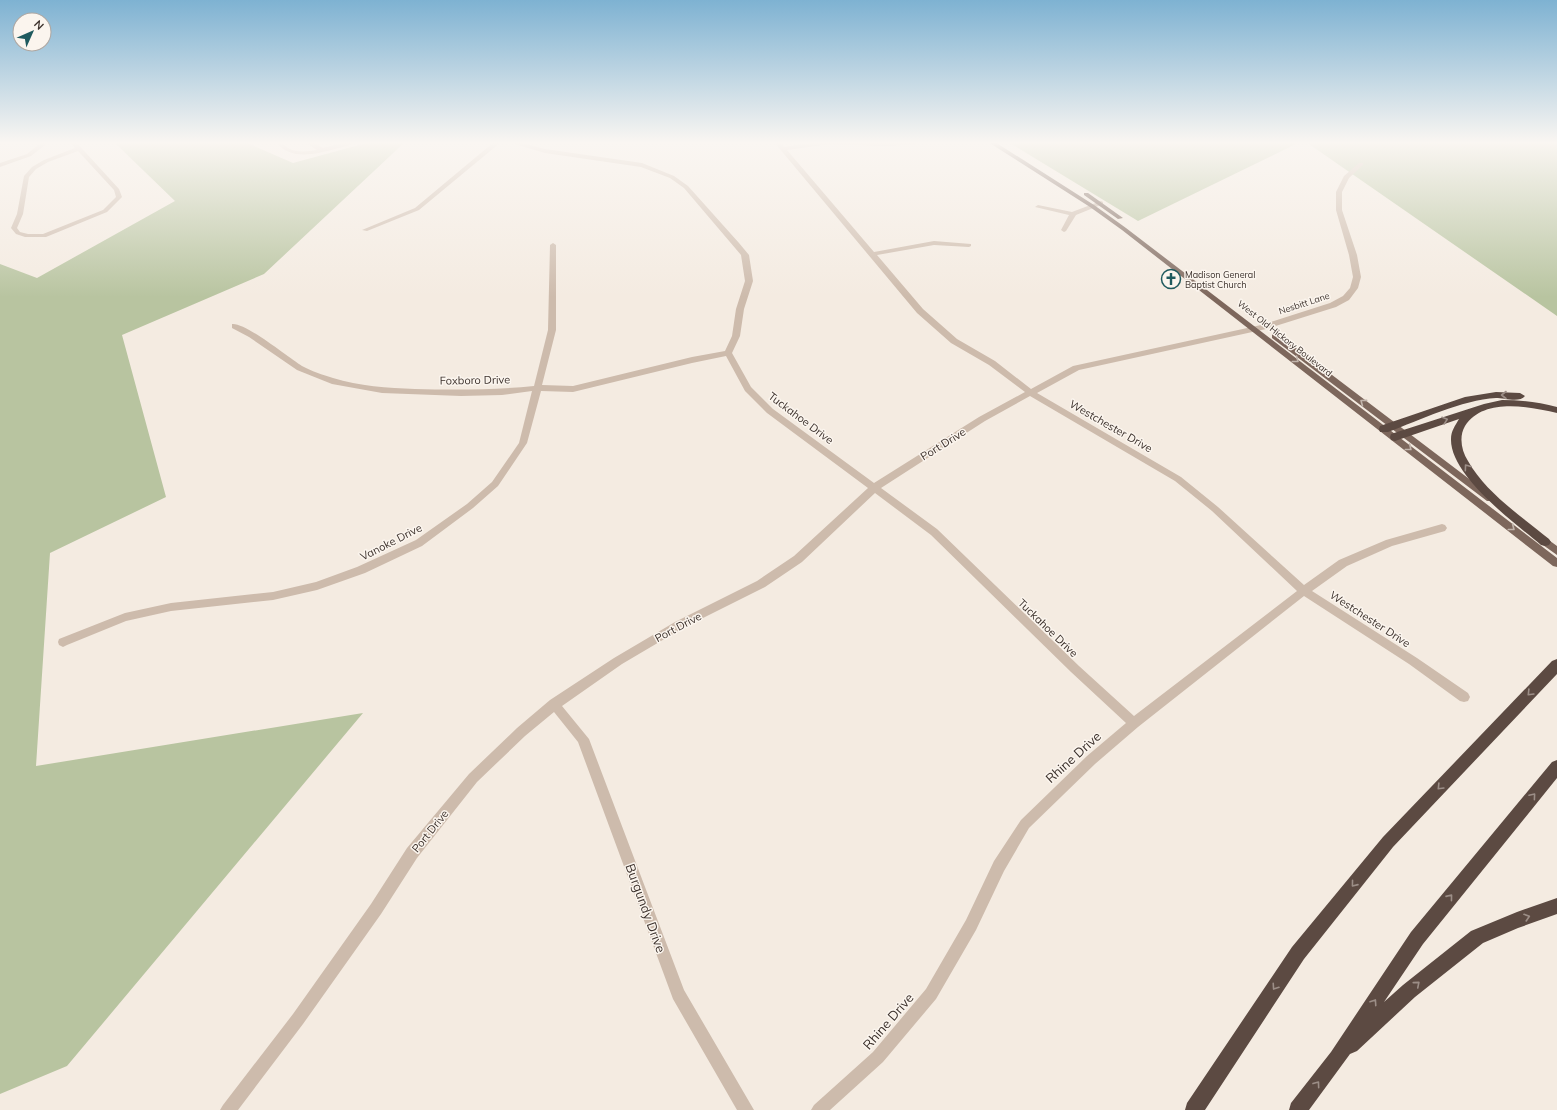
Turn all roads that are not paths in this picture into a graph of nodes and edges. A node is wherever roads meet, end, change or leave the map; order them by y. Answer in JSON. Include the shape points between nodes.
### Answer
{"nodes":[{"id":1,"x":23,"y":194,"type":"edge"},
{"id":2,"x":118,"y":194,"type":"edge"},
{"id":3,"x":435,"y":194,"type":"edge"},
{"id":4,"x":692,"y":194,"type":"edge"},
{"id":5,"x":821,"y":194,"type":"edge"},
{"id":6,"x":1073,"y":194,"type":"edge"},
{"id":7,"x":1085,"y":194,"type":"edge"},
{"id":8,"x":1338,"y":194,"type":"edge"},
{"id":9,"x":1101,"y":203,"type":"junction"},
{"id":10,"x":1092,"y":206,"type":"junction"},
{"id":11,"x":1038,"y":207,"type":"dead end"},
{"id":12,"x":1073,"y":214,"type":"junction"},
{"id":13,"x":365,"y":230,"type":"dead end"},
{"id":14,"x":1064,"y":230,"type":"dead end"},
{"id":15,"x":553,"y":245,"type":"dead end"},
{"id":16,"x":969,"y":245,"type":"dead end"},
{"id":17,"x":872,"y":254,"type":"junction"},
{"id":18,"x":235,"y":326,"type":"dead end"},
{"id":19,"x":1259,"y":328,"type":"junction"},
{"id":20,"x":728,"y":353,"type":"junction"},
{"id":21,"x":537,"y":388,"type":"junction"},
{"id":22,"x":1031,"y":392,"type":"junction"},
{"id":23,"x":1557,"y":401,"type":"edge"},
{"id":24,"x":1483,"y":407,"type":"junction"},
{"id":25,"x":1557,"y":410,"type":"edge"},
{"id":26,"x":1389,"y":427,"type":"junction"},
{"id":27,"x":1400,"y":435,"type":"junction"},
{"id":28,"x":875,"y":487,"type":"junction"},
{"id":29,"x":1442,"y":528,"type":"dead end"},
{"id":30,"x":1545,"y":542,"type":"junction"},
{"id":31,"x":1557,"y":551,"type":"edge"},
{"id":32,"x":1557,"y":563,"type":"edge"},
{"id":33,"x":1304,"y":591,"type":"junction"},
{"id":34,"x":63,"y":642,"type":"dead end"},
{"id":35,"x":1557,"y":665,"type":"edge"},
{"id":36,"x":1464,"y":697,"type":"dead end"},
{"id":37,"x":554,"y":704,"type":"junction"},
{"id":38,"x":1134,"y":723,"type":"junction"},
{"id":39,"x":1557,"y":767,"type":"edge"},
{"id":40,"x":1557,"y":906,"type":"edge"},
{"id":41,"x":1337,"y":1058,"type":"junction"},
{"id":42,"x":228,"y":1110,"type":"edge"},
{"id":43,"x":746,"y":1110,"type":"edge"},
{"id":44,"x":819,"y":1110,"type":"edge"},
{"id":45,"x":1194,"y":1110,"type":"edge"},
{"id":46,"x":1298,"y":1110,"type":"edge"}],
"edges":[{"from":1,"to":2,"type":"street","via":[[20,214],[14,228],[26,236],[44,236],[106,211],[119,197]]},
{"from":3,"to":13,"type":"street","via":[[417,209]]},
{"from":4,"to":20,"type":"street","via":[[745,255],[749,281],[740,309],[736,336]]},
{"from":5,"to":17,"type":"street","name":"Westchester Drive"},
{"from":6,"to":10,"type":"main road","name":"West Old Hickory Boulevard"},
{"from":7,"to":9,"type":"main road","name":"West Old Hickory Boulevard"},
{"from":8,"to":19,"type":"street","name":"Nesbitt Lane","via":[[1339,210],[1353,255],[1356,277],[1354,288],[1346,298],[1333,305]]},
{"from":9,"to":10,"type":"street"},
{"from":9,"to":19,"type":"main road","name":"West Old Hickory Boulevard"},
{"from":10,"to":12,"type":"street"},
{"from":10,"to":19,"type":"main road","name":"West Old Hickory Boulevard"},
{"from":11,"to":12,"type":"street"},
{"from":12,"to":14,"type":"street"},
{"from":15,"to":21,"type":"street","name":"Vanoke Drive","via":[[552,330]]},
{"from":16,"to":17,"type":"street","via":[[934,243]]},
{"from":17,"to":22,"type":"street","name":"Westchester Drive","via":[[931,321],[954,341],[992,363]]},
{"from":18,"to":21,"type":"street","name":"Foxboro Drive","via":[[300,368],[349,386],[454,393]]},
{"from":19,"to":22,"type":"street","name":"Port Drive","via":[[1076,368]]},
{"from":19,"to":26,"type":"main road","name":"West Old Hickory Boulevard"},
{"from":20,"to":21,"type":"street","name":"Foxboro Drive","via":[[573,389]]},
{"from":20,"to":28,"type":"street","name":"Tuckahoe Drive","via":[[748,389],[770,411]]},
{"from":21,"to":34,"type":"street","name":"Vanoke Drive","via":[[523,443],[495,484],[419,543],[361,570],[317,586],[273,596],[173,606],[125,617]]},
{"from":22,"to":28,"type":"street","name":"Port Drive","via":[[982,419]]},
{"from":22,"to":33,"type":"street","name":"Westchester Drive","via":[[1178,479],[1215,509]]},
{"from":23,"to":26,"type":"highway","one_way":true,"via":[[1512,395],[1469,399]]},
{"from":24,"to":25,"type":"highway","via":[[1513,403]]},
{"from":27,"to":24,"type":"highway","one_way":true},
{"from":30,"to":24,"type":"highway","one_way":true,"via":[[1490,495],[1464,464],[1459,454],[1456,438],[1459,425],[1469,414]]},
{"from":26,"to":27,"type":"main road","name":"West Old Hickory Boulevard"},
{"from":27,"to":30,"type":"main road","name":"West Old Hickory Boulevard"},
{"from":27,"to":32,"type":"main road","name":"West Old Hickory Boulevard","one_way":true},
{"from":28,"to":37,"type":"street","name":"Port Drive","via":[[798,559],[761,584],[679,625],[618,661]]},
{"from":28,"to":38,"type":"street","name":"Tuckahoe Drive","via":[[934,532]]},
{"from":29,"to":33,"type":"street","name":"Rhine Drive","via":[[1389,543],[1343,563]]},
{"from":30,"to":31,"type":"main road","name":"West Old Hickory Boulevard"},
{"from":33,"to":36,"type":"street","name":"Westchester Drive"},
{"from":33,"to":38,"type":"street","name":"Rhine Drive"},
{"from":35,"to":45,"type":"highway","one_way":true,"via":[[1388,842],[1298,953]]},
{"from":37,"to":42,"type":"street","name":"Port Drive","via":[[520,732],[473,778],[412,853],[376,909],[298,1019]]},
{"from":37,"to":43,"type":"street","name":"Burgundy Drive","via":[[583,739],[678,994]]},
{"from":38,"to":44,"type":"street","name":"Rhine Drive","via":[[1091,760],[1025,824],[999,866],[971,925],[931,994],[878,1057]]},
{"from":41,"to":39,"type":"highway","one_way":true,"via":[[1417,938]]},
{"from":41,"to":40,"type":"highway","one_way":true,"via":[[1409,991],[1477,937]]},
{"from":46,"to":41,"type":"highway","one_way":true}]}
